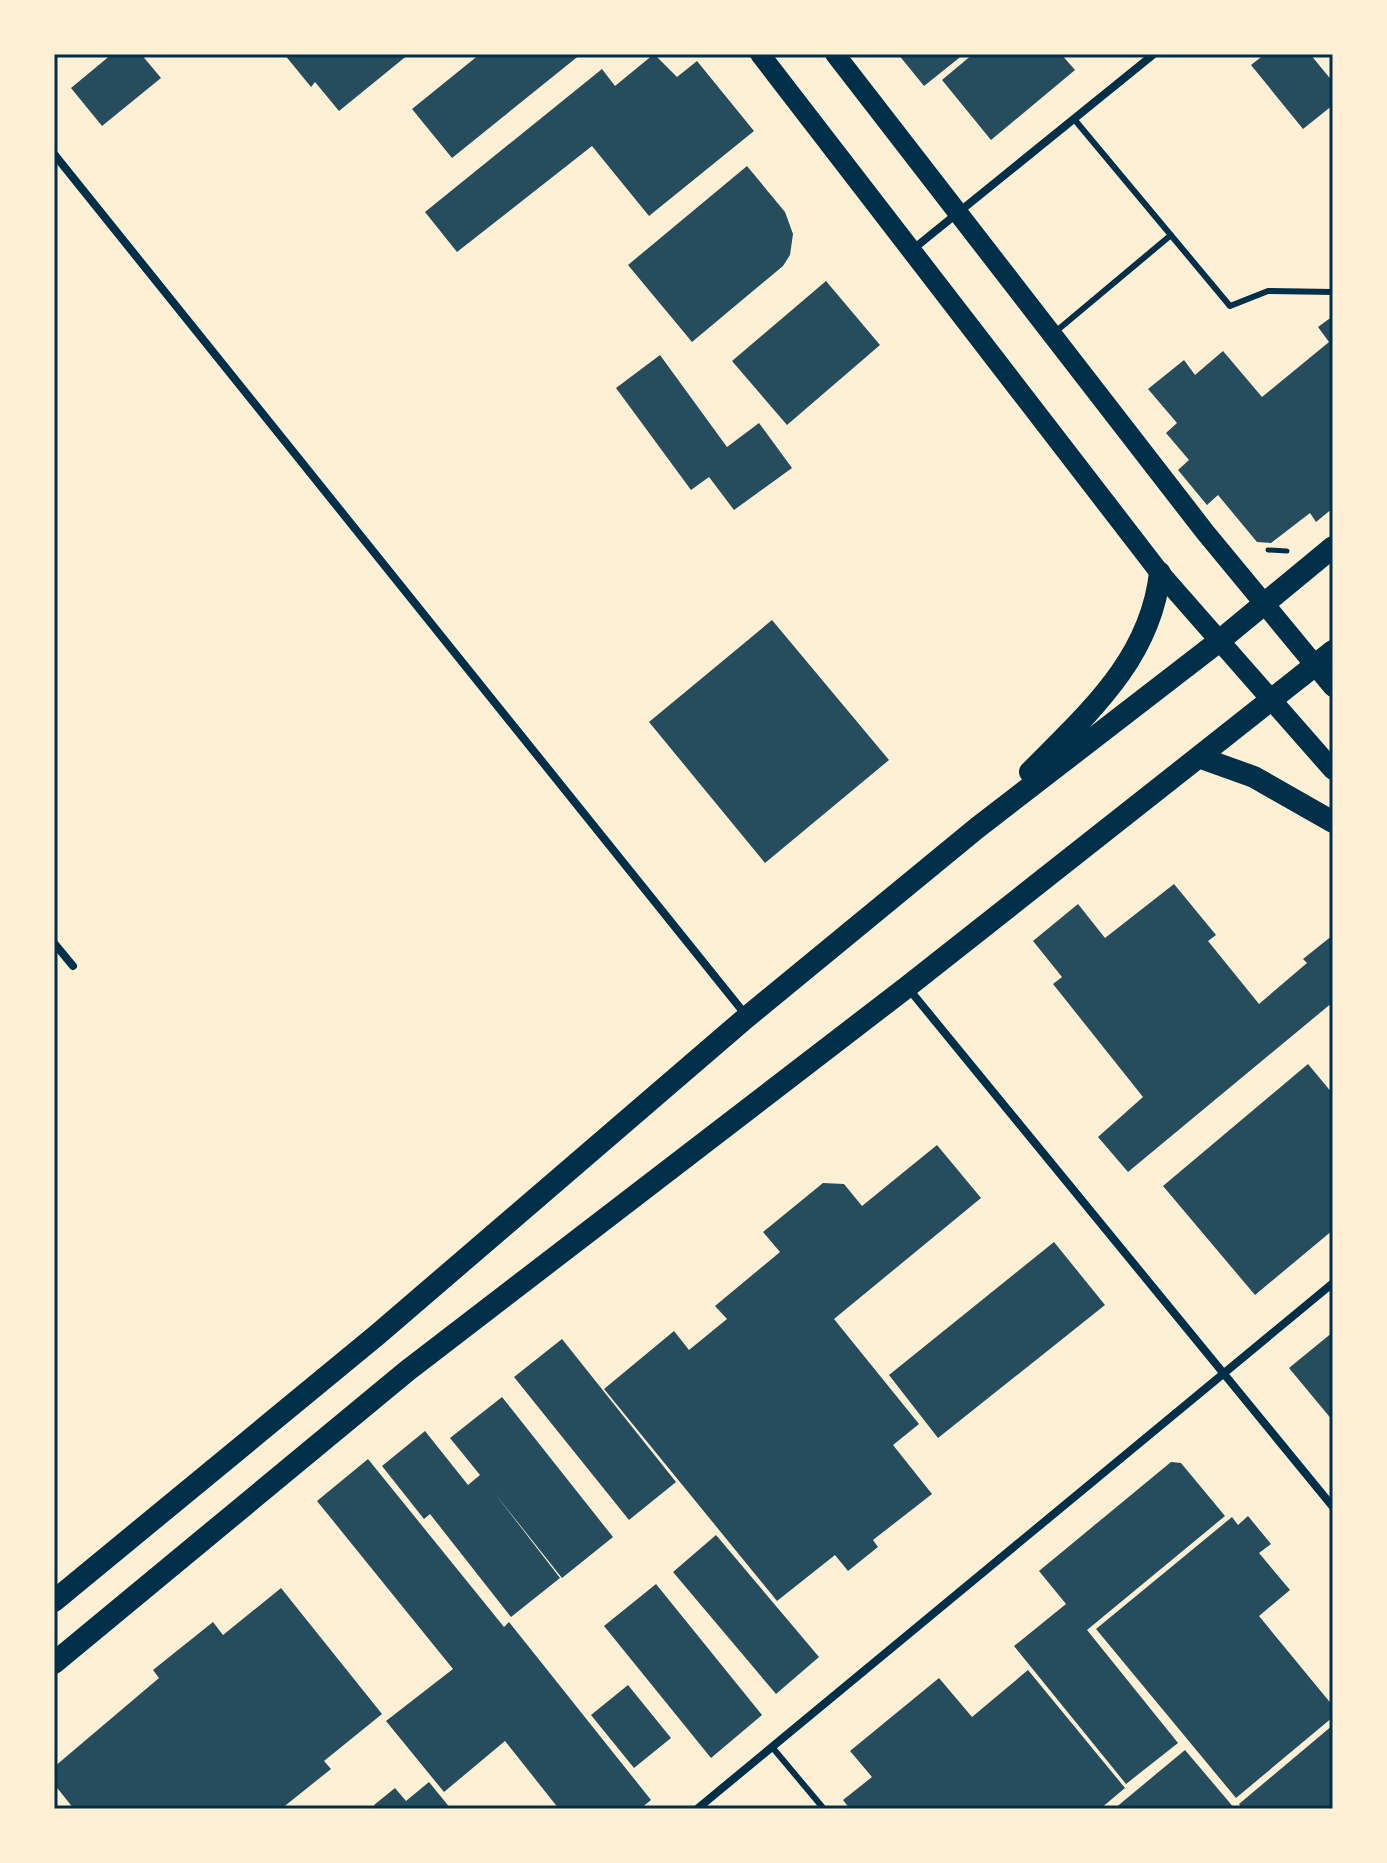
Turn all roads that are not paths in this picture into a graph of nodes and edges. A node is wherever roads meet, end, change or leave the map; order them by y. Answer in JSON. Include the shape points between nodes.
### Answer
{"nodes":[{"id":1,"x":760,"y":54,"type":"edge"},
{"id":2,"x":835,"y":54,"type":"edge"},
{"id":3,"x":1154,"y":54,"type":"edge"},
{"id":4,"x":1074,"y":119,"type":"junction"},
{"id":5,"x":54,"y":154,"type":"edge"},
{"id":6,"x":959,"y":214,"type":"junction"},
{"id":7,"x":1171,"y":235,"type":"junction"},
{"id":8,"x":912,"y":250,"type":"junction"},
{"id":9,"x":1333,"y":292,"type":"edge"},
{"id":10,"x":1051,"y":336,"type":"junction"},
{"id":11,"x":1333,"y":547,"type":"edge"},
{"id":12,"x":1160,"y":573,"type":"junction"},
{"id":13,"x":1264,"y":605,"type":"junction"},
{"id":14,"x":1218,"y":642,"type":"junction"},
{"id":15,"x":1333,"y":651,"type":"edge"},
{"id":16,"x":1315,"y":665,"type":"junction"},
{"id":17,"x":1333,"y":687,"type":"edge"},
{"id":18,"x":1271,"y":700,"type":"junction"},
{"id":19,"x":1201,"y":758,"type":"junction"},
{"id":20,"x":1333,"y":770,"type":"edge"},
{"id":21,"x":1333,"y":822,"type":"edge"},
{"id":22,"x":977,"y":828,"type":"junction"},
{"id":23,"x":54,"y":943,"type":"edge"},
{"id":24,"x":73,"y":966,"type":"dead end"},
{"id":25,"x":907,"y":987,"type":"junction"},
{"id":26,"x":747,"y":1017,"type":"junction"},
{"id":27,"x":1333,"y":1283,"type":"edge"},
{"id":28,"x":1224,"y":1374,"type":"junction"},
{"id":29,"x":1333,"y":1507,"type":"edge"},
{"id":30,"x":54,"y":1601,"type":"edge"},
{"id":31,"x":54,"y":1663,"type":"edge"},
{"id":32,"x":772,"y":1747,"type":"junction"},
{"id":33,"x":697,"y":1809,"type":"edge"},
{"id":34,"x":824,"y":1809,"type":"edge"}],
"edges":[{"from":1,"to":8,"type":"main road"},
{"from":2,"to":6,"type":"main road"},
{"from":3,"to":4,"type":"street"},
{"from":4,"to":6,"type":"street"},
{"from":4,"to":7,"type":"lane"},
{"from":5,"to":26,"type":"street"},
{"from":6,"to":8,"type":"street"},
{"from":6,"to":10,"type":"main road"},
{"from":7,"to":9,"type":"lane","via":[[1230,306],[1268,291]]},
{"from":7,"to":10,"type":"lane"},
{"from":8,"to":12,"type":"main road"},
{"from":10,"to":13,"type":"main road"},
{"from":11,"to":13,"type":"highway"},
{"from":12,"to":14,"type":"main road"},
{"from":12,"to":22,"type":"highway","via":[[1150,622],[1102,700]]},
{"from":13,"to":14,"type":"highway"},
{"from":13,"to":16,"type":"main road"},
{"from":14,"to":18,"type":"main road"},
{"from":14,"to":22,"type":"highway"},
{"from":15,"to":16,"type":"highway"},
{"from":16,"to":17,"type":"main road"},
{"from":16,"to":18,"type":"highway"},
{"from":18,"to":19,"type":"highway"},
{"from":18,"to":20,"type":"main road"},
{"from":19,"to":21,"type":"highway","via":[[1254,777]]},
{"from":19,"to":25,"type":"highway"},
{"from":22,"to":26,"type":"highway"},
{"from":23,"to":24,"type":"street"},
{"from":25,"to":28,"type":"street"},
{"from":25,"to":31,"type":"highway","via":[[407,1371]]},
{"from":26,"to":30,"type":"highway","via":[[377,1335]]},
{"from":27,"to":28,"type":"street"},
{"from":28,"to":29,"type":"street"},
{"from":28,"to":32,"type":"street"},
{"from":32,"to":33,"type":"street"},
{"from":32,"to":34,"type":"lane"}]}
